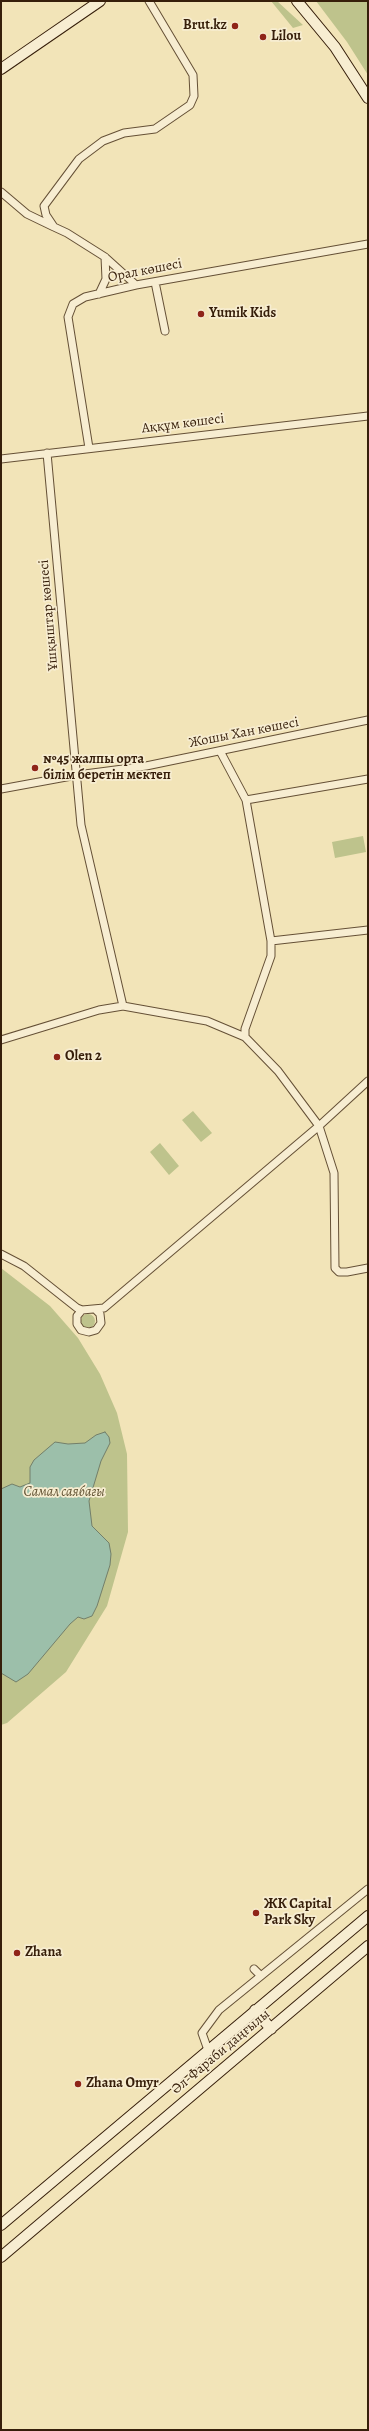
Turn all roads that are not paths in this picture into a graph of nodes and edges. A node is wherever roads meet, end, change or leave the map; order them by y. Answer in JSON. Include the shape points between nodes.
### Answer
{"nodes":[{"id":1,"x":100,"y":1,"type":"edge"},
{"id":2,"x":149,"y":1,"type":"edge"},
{"id":3,"x":297,"y":1,"type":"edge"},
{"id":4,"x":1,"y":69,"type":"edge"},
{"id":5,"x":368,"y":98,"type":"edge"},
{"id":6,"x":1,"y":192,"type":"edge"},
{"id":7,"x":54,"y":227,"type":"junction"},
{"id":8,"x":368,"y":244,"type":"edge"},
{"id":9,"x":105,"y":258,"type":"junction"},
{"id":10,"x":155,"y":282,"type":"junction"},
{"id":11,"x":136,"y":285,"type":"junction"},
{"id":12,"x":99,"y":294,"type":"junction"},
{"id":13,"x":165,"y":330,"type":"dead end"},
{"id":14,"x":368,"y":416,"type":"edge"},
{"id":15,"x":89,"y":448,"type":"junction"},
{"id":16,"x":47,"y":453,"type":"junction"},
{"id":17,"x":1,"y":459,"type":"edge"},
{"id":18,"x":368,"y":720,"type":"edge"},
{"id":19,"x":220,"y":751,"type":"junction"},
{"id":20,"x":77,"y":775,"type":"junction"},
{"id":21,"x":368,"y":779,"type":"edge"},
{"id":22,"x":1,"y":789,"type":"edge"},
{"id":23,"x":246,"y":800,"type":"junction"},
{"id":24,"x":368,"y":930,"type":"edge"},
{"id":25,"x":272,"y":941,"type":"junction"},
{"id":26,"x":123,"y":1006,"type":"junction"},
{"id":27,"x":245,"y":1037,"type":"junction"},
{"id":28,"x":1,"y":1040,"type":"edge"},
{"id":29,"x":368,"y":1081,"type":"edge"},
{"id":30,"x":319,"y":1126,"type":"junction"},
{"id":31,"x":1,"y":1254,"type":"edge"},
{"id":32,"x":368,"y":1268,"type":"edge"},
{"id":33,"x":82,"y":1310,"type":"junction"},
{"id":34,"x":96,"y":1310,"type":"junction"},
{"id":35,"x":368,"y":1889,"type":"edge"},
{"id":36,"x":368,"y":1916,"type":"edge"},
{"id":37,"x":368,"y":1946,"type":"edge"},
{"id":38,"x":254,"y":1969,"type":"dead end"},
{"id":39,"x":260,"y":1975,"type":"junction"},
{"id":40,"x":255,"y":2010,"type":"junction"},
{"id":41,"x":271,"y":2029,"type":"junction"},
{"id":42,"x":208,"y":2050,"type":"junction"},
{"id":43,"x":1,"y":2225,"type":"edge"},
{"id":44,"x":1,"y":2257,"type":"edge"}],
"edges":[{"from":1,"to":4,"type":"main road"},
{"from":2,"to":7,"type":"street","via":[[193,75],[194,96],[190,105],[155,129],[124,133],[102,141],[79,159],[44,206],[46,215]]},
{"from":3,"to":5,"type":"main road","via":[[335,47]]},
{"from":6,"to":7,"type":"street","via":[[27,214]]},
{"from":7,"to":9,"type":"street"},
{"from":8,"to":10,"type":"street","name":"Орал көшесі"},
{"from":9,"to":11,"type":"street"},
{"from":9,"to":12,"type":"street","via":[[106,279]]},
{"from":10,"to":11,"type":"street","name":"Орал көшесі"},
{"from":10,"to":13,"type":"street"},
{"from":11,"to":12,"type":"street","name":"Орал көшесі"},
{"from":12,"to":15,"type":"street","name":"Орал көшесі","via":[[85,297],[73,304],[68,317]]},
{"from":14,"to":15,"type":"street","name":"Аққұм көшесі"},
{"from":15,"to":16,"type":"street","name":"Аққұм көшесі"},
{"from":16,"to":17,"type":"street","name":"Аққұм көшесі"},
{"from":16,"to":20,"type":"street","name":"Ұшқыштар көшесі"},
{"from":18,"to":19,"type":"street","name":"Жошы Хан көшесі"},
{"from":19,"to":20,"type":"street","name":"Жошы Хан көшесі","via":[[146,766]]},
{"from":19,"to":23,"type":"street"},
{"from":20,"to":22,"type":"street","name":"Жошы Хан көшесі"},
{"from":20,"to":26,"type":"street","name":"Ұшқыштар көшесі","via":[[81,825]]},
{"from":21,"to":23,"type":"street"},
{"from":23,"to":25,"type":"street"},
{"from":24,"to":25,"type":"street"},
{"from":25,"to":27,"type":"street","via":[[271,956],[245,1029]]},
{"from":26,"to":27,"type":"street","via":[[207,1021]]},
{"from":26,"to":28,"type":"street","via":[[99,1010]]},
{"from":27,"to":30,"type":"street","via":[[278,1071]]},
{"from":29,"to":30,"type":"street"},
{"from":30,"to":32,"type":"street","via":[[334,1173],[335,1268],[339,1272]]},
{"from":30,"to":34,"type":"street","via":[[108,1306]]},
{"from":31,"to":33,"type":"street","via":[[24,1266]]},
{"from":33,"to":34,"type":"street"},
{"from":33,"to":34,"type":"street","via":[[77,1316],[77,1324],[82,1330],[89,1332],[96,1330],[101,1323],[100,1314]]},
{"from":35,"to":39,"type":"street"},
{"from":36,"to":40,"type":"main road","name":"Әл-Фараби даңғылы"},
{"from":37,"to":41,"type":"main road","name":"Әл-Фараби даңғылы"},
{"from":38,"to":39,"type":"street"},
{"from":39,"to":42,"type":"street","via":[[209,2021],[202,2033]]},
{"from":40,"to":41,"type":"main road"},
{"from":40,"to":42,"type":"main road","name":"Әл-Фараби даңғылы"},
{"from":41,"to":44,"type":"main road","name":"Әл-Фараби даңғылы"},
{"from":42,"to":43,"type":"main road","name":"Әл-Фараби даңғылы"}]}
